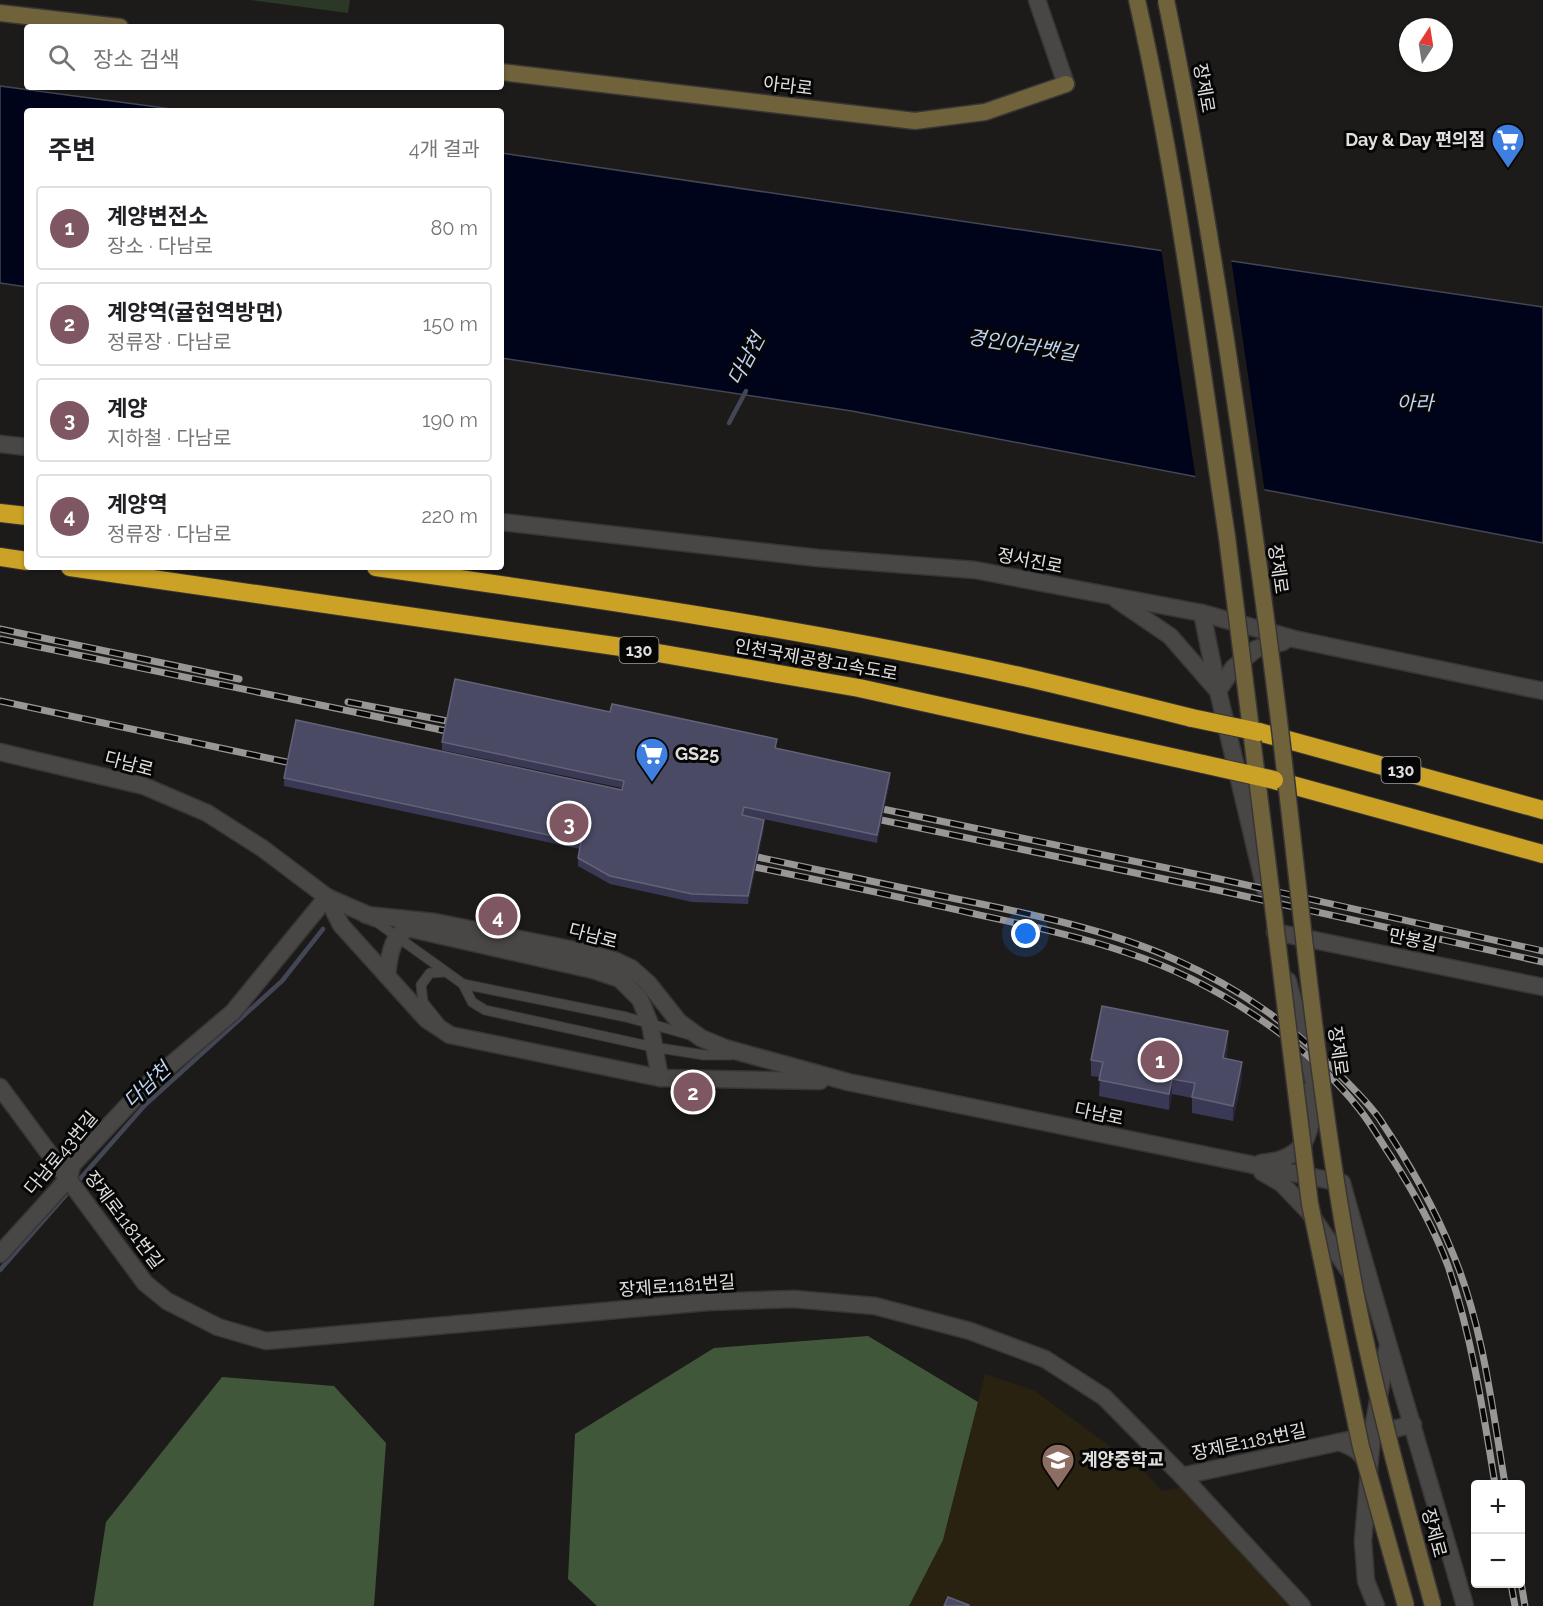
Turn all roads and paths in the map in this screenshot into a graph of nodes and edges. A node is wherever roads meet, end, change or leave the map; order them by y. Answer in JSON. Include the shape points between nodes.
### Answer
{"nodes":[{"id":1,"x":1037,"y":0,"type":"edge"},
{"id":2,"x":1137,"y":0,"type":"edge"},
{"id":3,"x":1166,"y":0,"type":"edge"},
{"id":4,"x":0,"y":13,"type":"edge"},
{"id":5,"x":94,"y":24,"type":"edge"},
{"id":6,"x":504,"y":72,"type":"edge"},
{"id":7,"x":1066,"y":84,"type":"joint"},
{"id":8,"x":0,"y":444,"type":"edge"},
{"id":9,"x":24,"y":447,"type":"edge"},
{"id":10,"x":0,"y":513,"type":"edge"},
{"id":11,"x":24,"y":516,"type":"edge"},
{"id":12,"x":504,"y":522,"type":"edge"},
{"id":13,"x":0,"y":557,"type":"edge"},
{"id":14,"x":24,"y":561,"type":"edge"},
{"id":15,"x":91,"y":570,"type":"edge"},
{"id":16,"x":397,"y":570,"type":"edge"},
{"id":17,"x":1111,"y":596,"type":"junction"},
{"id":18,"x":1202,"y":613,"type":"junction"},
{"id":19,"x":1294,"y":639,"type":"junction"},
{"id":20,"x":1218,"y":691,"type":"junction"},
{"id":21,"x":1543,"y":691,"type":"edge"},
{"id":22,"x":0,"y":752,"type":"edge"},
{"id":23,"x":1543,"y":810,"type":"edge"},
{"id":24,"x":1543,"y":854,"type":"edge"},
{"id":25,"x":327,"y":897,"type":"junction"},
{"id":26,"x":366,"y":915,"type":"junction"},
{"id":27,"x":435,"y":922,"type":"junction"},
{"id":28,"x":1275,"y":932,"type":"junction"},
{"id":29,"x":402,"y":933,"type":"junction"},
{"id":30,"x":445,"y":972,"type":"junction"},
{"id":31,"x":387,"y":976,"type":"junction"},
{"id":32,"x":463,"y":984,"type":"junction"},
{"id":33,"x":1543,"y":987,"type":"edge"},
{"id":34,"x":650,"y":1024,"type":"junction"},
{"id":35,"x":450,"y":1035,"type":"junction"},
{"id":36,"x":701,"y":1038,"type":"junction"},
{"id":37,"x":653,"y":1047,"type":"junction"},
{"id":38,"x":752,"y":1055,"type":"junction"},
{"id":39,"x":1312,"y":1077,"type":"junction"},
{"id":40,"x":660,"y":1078,"type":"junction"},
{"id":41,"x":848,"y":1082,"type":"junction"},
{"id":42,"x":0,"y":1087,"type":"edge"},
{"id":43,"x":1248,"y":1164,"type":"junction"},
{"id":44,"x":72,"y":1183,"type":"junction"},
{"id":45,"x":1342,"y":1184,"type":"junction"},
{"id":46,"x":0,"y":1254,"type":"edge"},
{"id":47,"x":1378,"y":1314,"type":"junction"},
{"id":48,"x":1388,"y":1346,"type":"junction"},
{"id":49,"x":1413,"y":1424,"type":"junction"},
{"id":50,"x":1372,"y":1435,"type":"junction"},
{"id":51,"x":1340,"y":1442,"type":"junction"},
{"id":52,"x":1369,"y":1471,"type":"junction"},
{"id":53,"x":1182,"y":1476,"type":"junction"},
{"id":54,"x":1302,"y":1606,"type":"edge"},
{"id":55,"x":1376,"y":1606,"type":"edge"},
{"id":56,"x":1406,"y":1606,"type":"edge"},
{"id":57,"x":1433,"y":1606,"type":"edge"},
{"id":58,"x":1464,"y":1606,"type":"edge"}],
"edges":[{"from":1,"to":7,"type":"street"},
{"from":2,"to":56,"type":"main road","bridge":true,"via":[[1176,191],[1225,526],[1310,1204],[1361,1447]]},
{"from":3,"to":57,"type":"main road","name":"장제로","bridge":true,"via":[[1183,78],[1244,463],[1337,1183],[1382,1418]]},
{"from":4,"to":5,"type":"main road"},
{"from":6,"to":7,"type":"main road","name":"아라로","via":[[915,121],[985,111]]},
{"from":8,"to":9,"type":"street"},
{"from":10,"to":11,"type":"highway"},
{"from":12,"to":17,"type":"street","name":"정서진로","via":[[818,558],[975,570]]},
{"from":13,"to":14,"type":"highway"},
{"from":15,"to":24,"type":"highway","name":"인천국제공항고속도로","number":"130","bridge":true,"via":[[646,651],[859,688],[1274,780]]},
{"from":16,"to":23,"type":"highway","name":"인천국제공항고속도로","number":"130","bridge":true,"via":[[598,599],[1024,677],[1259,732]]},
{"from":17,"to":18,"type":"street","name":"정서진로"},
{"from":17,"to":20,"type":"street","via":[[1170,636]]},
{"from":18,"to":19,"type":"street","name":"정서진로"},
{"from":18,"to":20,"type":"street","name":"장제로"},
{"from":19,"to":20,"type":"street","via":[[1256,649],[1233,668]]},
{"from":19,"to":21,"type":"street","name":"정서진로"},
{"from":20,"to":28,"type":"street","name":"장제로"},
{"from":22,"to":25,"type":"street","name":"다남로","via":[[144,786],[207,813]]},
{"from":25,"to":26,"type":"street","name":"다남로"},
{"from":25,"to":31,"type":"street","name":"다남로","via":[[341,925]]},
{"from":25,"to":44,"type":"street","name":"다남로43번길","via":[[233,1012],[146,1086],[72,1165]]},
{"from":26,"to":27,"type":"street","name":"다남로"},
{"from":26,"to":29,"type":"street","name":"다남로"},
{"from":27,"to":29,"type":"street"},
{"from":27,"to":36,"type":"street","name":"다남로","via":[[616,961],[648,983],[679,1022]]},
{"from":28,"to":33,"type":"street","name":"만봉길"},
{"from":28,"to":39,"type":"street","name":"장제로"},
{"from":29,"to":30,"type":"lane"},
{"from":29,"to":31,"type":"street","via":[[389,951]]},
{"from":29,"to":34,"type":"street","name":"다남로","via":[[621,978],[640,999]]},
{"from":30,"to":32,"type":"lane"},
{"from":30,"to":35,"type":"lane","via":[[430,973],[421,985],[423,1002]]},
{"from":31,"to":35,"type":"street","name":"다남로","via":[[426,1019]]},
{"from":32,"to":34,"type":"lane"},
{"from":32,"to":37,"type":"lane","via":[[472,1002],[485,1010]]},
{"from":34,"to":36,"type":"lane"},
{"from":34,"to":37,"type":"street","name":"다남로"},
{"from":35,"to":40,"type":"street","name":"다남로"},
{"from":36,"to":38,"type":"street","name":"다남로"},
{"from":37,"to":38,"type":"lane","via":[[704,1055]]},
{"from":37,"to":40,"type":"street","name":"다남로"},
{"from":38,"to":41,"type":"street","name":"다남로"},
{"from":39,"to":43,"type":"street","via":[[1308,1135],[1299,1150],[1280,1161]]},
{"from":39,"to":45,"type":"street","name":"장제로"},
{"from":40,"to":41,"type":"street","name":"다남로"},
{"from":41,"to":43,"type":"street","name":"다남로"},
{"from":42,"to":44,"type":"street","name":"장제로1181번길"},
{"from":43,"to":45,"type":"street","name":"다남로"},
{"from":43,"to":47,"type":"street","via":[[1281,1183],[1309,1212]]},
{"from":44,"to":46,"type":"street","name":"다남로43번길"},
{"from":44,"to":53,"type":"street","name":"장제로1181번길","via":[[145,1283],[167,1301],[218,1327],[266,1341],[708,1302],[794,1299],[875,1306],[970,1331],[1045,1359],[1104,1397]]},
{"from":45,"to":47,"type":"street","name":"장제로"},
{"from":47,"to":48,"type":"street","name":"장제로"},
{"from":48,"to":49,"type":"street","name":"장제로"},
{"from":48,"to":50,"type":"street","name":"장제로"},
{"from":49,"to":50,"type":"street","name":"장제로1181번길"},
{"from":49,"to":58,"type":"street","name":"장제로"},
{"from":50,"to":51,"type":"street","name":"장제로1181번길"},
{"from":50,"to":52,"type":"street","name":"장제로"},
{"from":51,"to":52,"type":"street","via":[[1356,1449]]},
{"from":51,"to":53,"type":"street","name":"장제로1181번길"},
{"from":52,"to":55,"type":"street","name":"장제로","via":[[1363,1541],[1366,1581]]},
{"from":53,"to":54,"type":"street"}]}
